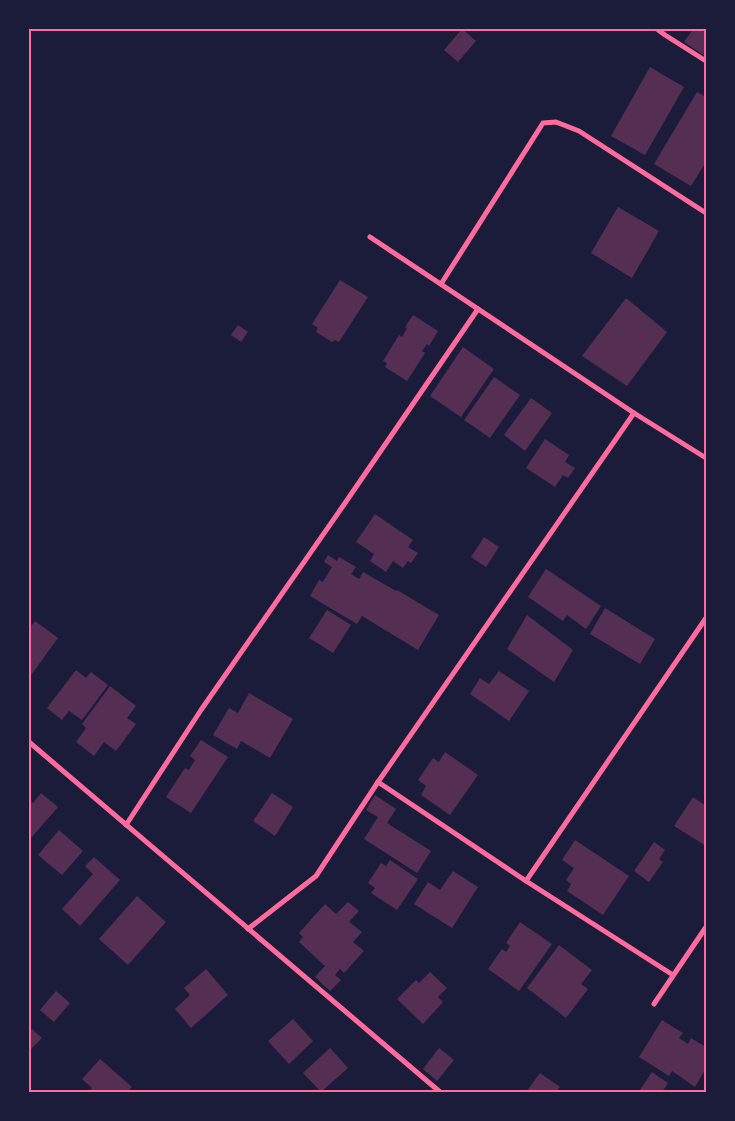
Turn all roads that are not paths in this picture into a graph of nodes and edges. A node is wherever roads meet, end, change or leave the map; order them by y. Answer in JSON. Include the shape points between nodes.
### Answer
{"nodes":[{"id":1,"x":657,"y":29,"type":"edge"},
{"id":2,"x":706,"y":61,"type":"edge"},
{"id":3,"x":706,"y":213,"type":"edge"},
{"id":4,"x":370,"y":237,"type":"dead end"},
{"id":5,"x":441,"y":284,"type":"junction"},
{"id":6,"x":478,"y":309,"type":"junction"},
{"id":7,"x":634,"y":413,"type":"junction"},
{"id":8,"x":706,"y":458,"type":"edge"},
{"id":9,"x":706,"y":618,"type":"edge"},
{"id":10,"x":29,"y":742,"type":"edge"},
{"id":11,"x":378,"y":782,"type":"junction"},
{"id":12,"x":126,"y":825,"type":"junction"},
{"id":13,"x":526,"y":881,"type":"junction"},
{"id":14,"x":706,"y":927,"type":"edge"},
{"id":15,"x":248,"y":929,"type":"junction"},
{"id":16,"x":673,"y":975,"type":"junction"},
{"id":17,"x":654,"y":1004,"type":"dead end"},
{"id":18,"x":440,"y":1092,"type":"edge"}],
"edges":[{"from":1,"to":2,"type":"street"},
{"from":3,"to":5,"type":"street","via":[[579,131],[556,122],[543,123]]},
{"from":4,"to":5,"type":"street"},
{"from":5,"to":6,"type":"street"},
{"from":6,"to":7,"type":"street"},
{"from":6,"to":12,"type":"street","via":[[201,710]]},
{"from":7,"to":8,"type":"street"},
{"from":7,"to":11,"type":"street"},
{"from":9,"to":13,"type":"street"},
{"from":10,"to":12,"type":"street"},
{"from":11,"to":13,"type":"street"},
{"from":11,"to":15,"type":"street","via":[[316,876]]},
{"from":12,"to":15,"type":"street"},
{"from":13,"to":16,"type":"street"},
{"from":14,"to":16,"type":"street"},
{"from":15,"to":18,"type":"street"},
{"from":16,"to":17,"type":"street"}]}
